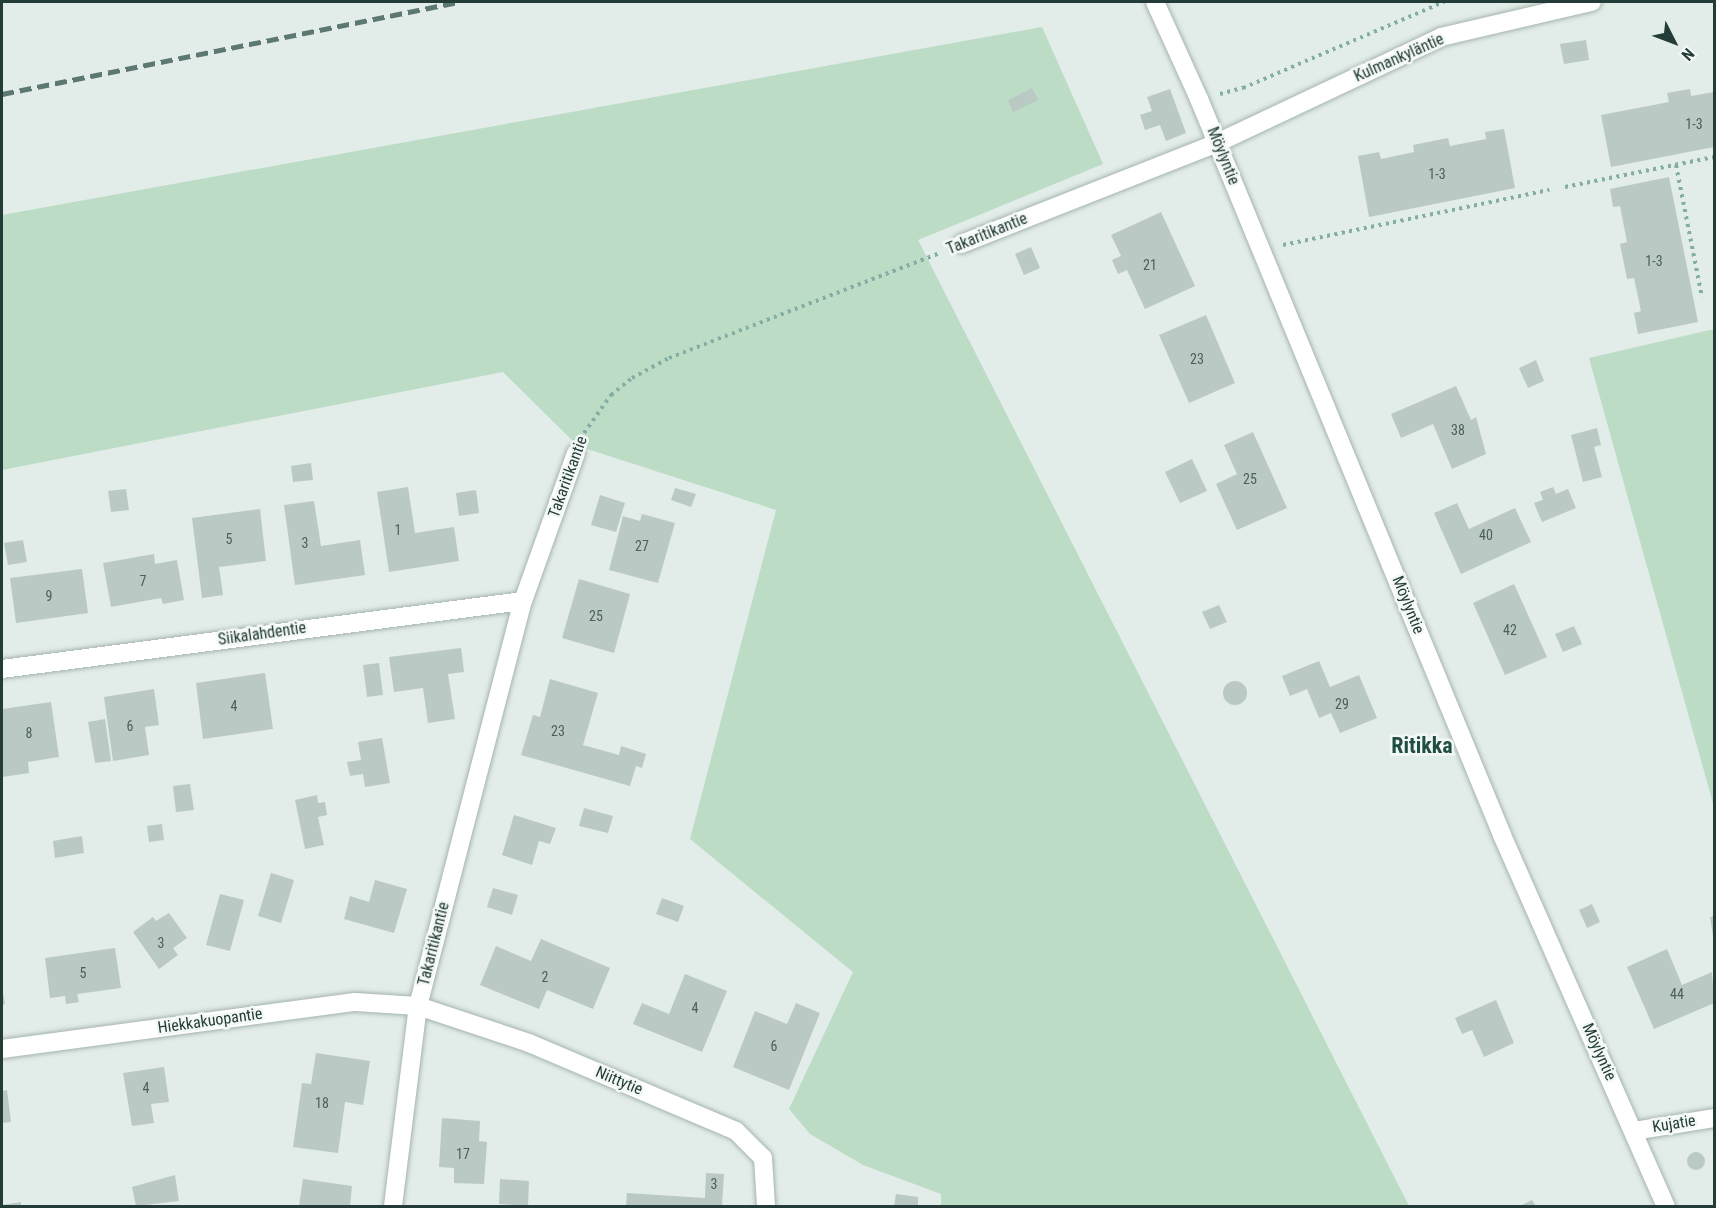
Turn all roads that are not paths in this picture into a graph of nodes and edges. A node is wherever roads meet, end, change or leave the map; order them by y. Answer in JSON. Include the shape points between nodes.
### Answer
{"nodes":[{"id":1,"x":1155,"y":2,"type":"edge"},
{"id":2,"x":1592,"y":2,"type":"edge"},
{"id":3,"x":1217,"y":143,"type":"junction"},
{"id":4,"x":961,"y":244,"type":"road end"},
{"id":5,"x":576,"y":453,"type":"road end"},
{"id":6,"x":523,"y":601,"type":"junction"},
{"id":7,"x":2,"y":669,"type":"edge"},
{"id":8,"x":418,"y":1006,"type":"junction"},
{"id":9,"x":2,"y":1048,"type":"edge"},
{"id":10,"x":1714,"y":1118,"type":"edge"},
{"id":11,"x":1634,"y":1131,"type":"junction"},
{"id":12,"x":393,"y":1206,"type":"edge"},
{"id":13,"x":766,"y":1206,"type":"edge"},
{"id":14,"x":1665,"y":1206,"type":"edge"}],
"edges":[{"from":1,"to":3,"type":"street","name":"Möylyntie"},
{"from":2,"to":3,"type":"street","name":"Kulmankyläntie","via":[[1441,37]]},
{"from":3,"to":4,"type":"street","name":"Takaritikantie"},
{"from":3,"to":11,"type":"street","name":"Möylyntie","via":[[1502,835]]},
{"from":5,"to":6,"type":"street","name":"Takaritikantie"},
{"from":6,"to":7,"type":"street","name":"Siikalahdentie"},
{"from":6,"to":8,"type":"street","name":"Takaritikantie"},
{"from":8,"to":9,"type":"street","name":"Hiekkakuopantie","via":[[355,1002]]},
{"from":8,"to":12,"type":"street","name":"Takaritikantie"},
{"from":8,"to":13,"type":"street","name":"Niittytie","via":[[529,1043],[736,1131],[763,1158]]},
{"from":10,"to":11,"type":"street","name":"Kujatie"},
{"from":11,"to":14,"type":"street","name":"Möylyntie"}]}
